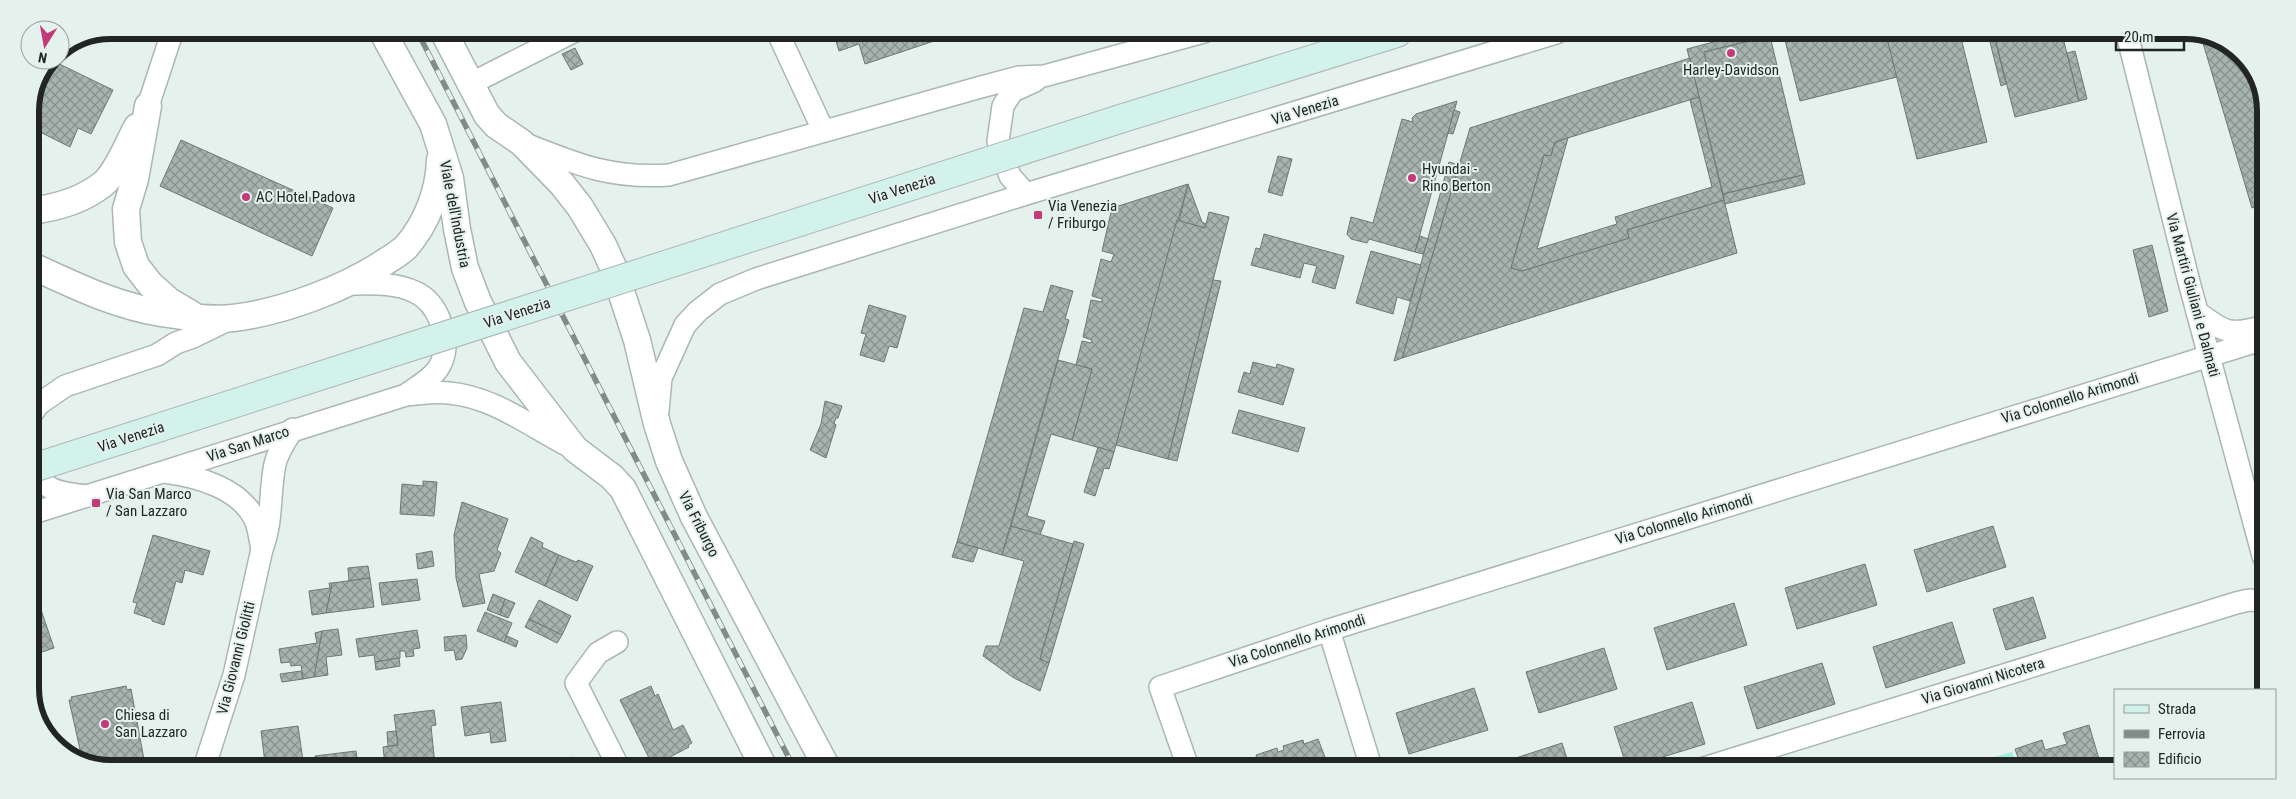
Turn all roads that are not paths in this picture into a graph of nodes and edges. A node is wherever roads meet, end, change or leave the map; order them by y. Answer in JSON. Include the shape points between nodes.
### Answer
{"nodes":[{"id":1,"x":170,"y":39,"type":"edge"},
{"id":2,"x":387,"y":39,"type":"edge"},
{"id":3,"x":447,"y":39,"type":"edge"},
{"id":4,"x":559,"y":39,"type":"edge"},
{"id":5,"x":781,"y":39,"type":"edge"},
{"id":6,"x":1179,"y":39,"type":"edge"},
{"id":7,"x":1377,"y":39,"type":"edge"},
{"id":8,"x":1536,"y":39,"type":"edge"},
{"id":9,"x":2129,"y":39,"type":"edge"},
{"id":10,"x":1044,"y":76,"type":"junction"},
{"id":11,"x":470,"y":84,"type":"junction"},
{"id":12,"x":148,"y":106,"type":"junction"},
{"id":13,"x":823,"y":130,"type":"junction"},
{"id":14,"x":522,"y":143,"type":"junction"},
{"id":15,"x":440,"y":144,"type":"junction"},
{"id":16,"x":1026,"y":194,"type":"junction"},
{"id":17,"x":39,"y":210,"type":"edge"},
{"id":18,"x":39,"y":269,"type":"edge"},
{"id":19,"x":347,"y":284,"type":"junction"},
{"id":20,"x":2197,"y":312,"type":"junction"},
{"id":21,"x":194,"y":315,"type":"junction"},
{"id":22,"x":232,"y":318,"type":"junction"},
{"id":23,"x":2257,"y":328,"type":"edge"},
{"id":24,"x":2257,"y":341,"type":"edge"},
{"id":25,"x":2209,"y":355,"type":"junction"},
{"id":26,"x":64,"y":386,"type":"junction"},
{"id":27,"x":39,"y":389,"type":"edge"},
{"id":28,"x":406,"y":395,"type":"junction"},
{"id":29,"x":39,"y":404,"type":"edge"},
{"id":30,"x":657,"y":424,"type":"junction"},
{"id":31,"x":293,"y":429,"type":"junction"},
{"id":32,"x":575,"y":449,"type":"junction"},
{"id":33,"x":39,"y":466,"type":"edge"},
{"id":34,"x":160,"y":472,"type":"junction"},
{"id":35,"x":39,"y":479,"type":"edge"},
{"id":36,"x":90,"y":496,"type":"junction"},
{"id":37,"x":39,"y":511,"type":"edge"},
{"id":38,"x":2257,"y":534,"type":"edge"},
{"id":39,"x":262,"y":549,"type":"junction"},
{"id":40,"x":2257,"y":601,"type":"edge"},
{"id":41,"x":1329,"y":630,"type":"junction"},
{"id":42,"x":617,"y":642,"type":"dead end"},
{"id":43,"x":207,"y":760,"type":"edge"},
{"id":44,"x":615,"y":760,"type":"edge"},
{"id":45,"x":760,"y":760,"type":"edge"},
{"id":46,"x":823,"y":760,"type":"edge"},
{"id":47,"x":1186,"y":760,"type":"edge"},
{"id":48,"x":1370,"y":760,"type":"edge"},
{"id":49,"x":1730,"y":760,"type":"edge"}],
"edges":[{"from":1,"to":12,"type":"street"},
{"from":2,"to":15,"type":"street","name":"Viale dell'Industria","via":[[433,124]]},
{"from":3,"to":11,"type":"street"},
{"from":4,"to":11,"type":"street"},
{"from":5,"to":13,"type":"street"},
{"from":6,"to":10,"type":"street"},
{"from":7,"to":33,"type":"main road","name":"Via Venezia","bridge":true},
{"from":8,"to":16,"type":"street","name":"Via Venezia"},
{"from":9,"to":20,"type":"street","name":"Via Martiri Giuliani e Dalmati"},
{"from":10,"to":13,"type":"street","via":[[1019,77]]},
{"from":10,"to":16,"type":"street","via":[[1013,91],[1003,106],[998,141],[1010,176]]},
{"from":11,"to":14,"type":"street","via":[[487,115]]},
{"from":12,"to":17,"type":"street","via":[[104,183],[76,200]]},
{"from":12,"to":21,"type":"street","via":[[135,179],[126,209],[128,242],[136,266],[150,284],[179,308]]},
{"from":13,"to":14,"type":"street","via":[[669,175],[651,176],[614,174],[582,166]]},
{"from":14,"to":30,"type":"street","name":"Via Friburgo","via":[[562,184],[603,245],[637,340]]},
{"from":15,"to":19,"type":"street","name":"Via San Marco","via":[[439,179],[421,226],[405,248]]},
{"from":15,"to":32,"type":"street","name":"Viale dell'Industria","via":[[450,178],[465,268],[486,318],[508,362]]},
{"from":16,"to":30,"type":"street","name":"Via Venezia","via":[[756,279],[720,294],[685,325],[675,345],[661,378]]},
{"from":18,"to":21,"type":"street","via":[[111,302],[164,313]]},
{"from":19,"to":22,"type":"street","name":"Via San Marco","via":[[300,302]]},
{"from":19,"to":28,"type":"street","name":"Via San Marco","via":[[382,284],[417,292],[438,317],[445,341],[442,360],[430,378]]},
{"from":20,"to":23,"type":"street","via":[[2220,330],[2245,332]]},
{"from":20,"to":25,"type":"street","name":"Via Martiri Giuliani e Dalmati"},
{"from":21,"to":22,"type":"street"},
{"from":22,"to":26,"type":"street","name":"Via San Marco","via":[[157,355]]},
{"from":24,"to":25,"type":"street","name":"Via Colonnello Arimondi"},
{"from":25,"to":38,"type":"street","name":"Via Martiri Giuliani e Dalmati"},
{"from":25,"to":41,"type":"street","name":"Via Colonnello Arimondi"},
{"from":26,"to":27,"type":"street","name":"Via San Marco"},
{"from":26,"to":29,"type":"street","name":"Via San Marco"},
{"from":28,"to":31,"type":"street","name":"Via San Marco"},
{"from":28,"to":32,"type":"street","name":"Via San Marco","via":[[448,392],[465,396],[507,410]]},
{"from":30,"to":46,"type":"street","name":"Via Friburgo","via":[[669,461],[694,517]]},
{"from":31,"to":34,"type":"street","name":"Via San Marco"},
{"from":31,"to":39,"type":"street","name":"Via Giovanni Giolitti","via":[[275,463],[268,533]]},
{"from":32,"to":45,"type":"street","via":[[623,489]]},
{"from":34,"to":36,"type":"street","name":"Via San Marco"},
{"from":34,"to":39,"type":"street","name":"Via Giovanni Giolitti","via":[[190,476],[229,492],[249,510],[256,522]]},
{"from":35,"to":36,"type":"street","name":"Via San Marco","via":[[49,488]]},
{"from":36,"to":37,"type":"street","name":"Via San Marco"},
{"from":39,"to":43,"type":"street","name":"Via Giovanni Giolitti","via":[[234,675]]},
{"from":40,"to":49,"type":"street","name":"Via Giovanni Nicotera","via":[[2236,603]]},
{"from":41,"to":47,"type":"street","name":"Via Colonnello Arimondi","via":[[1160,687]]},
{"from":41,"to":48,"type":"street"},
{"from":42,"to":44,"type":"street","via":[[598,653],[576,683]]}]}
